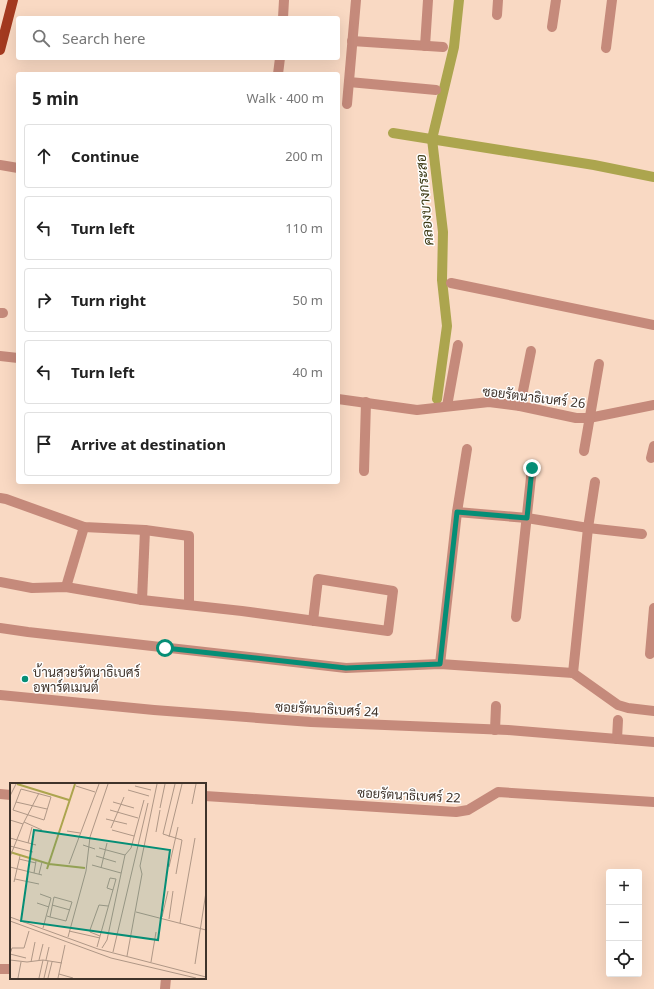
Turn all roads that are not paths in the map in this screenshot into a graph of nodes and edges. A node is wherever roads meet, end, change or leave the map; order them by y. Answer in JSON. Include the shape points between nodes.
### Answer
{"nodes":[{"id":1,"x":13,"y":0,"type":"edge"},
{"id":2,"x":284,"y":0,"type":"edge"},
{"id":3,"x":356,"y":0,"type":"edge"},
{"id":4,"x":428,"y":0,"type":"edge"},
{"id":5,"x":498,"y":0,"type":"edge"},
{"id":6,"x":556,"y":0,"type":"edge"},
{"id":7,"x":612,"y":0,"type":"edge"},
{"id":8,"x":497,"y":15,"type":"dead end"},
{"id":9,"x":283,"y":16,"type":"edge"},
{"id":10,"x":552,"y":27,"type":"dead end"},
{"id":11,"x":352,"y":41,"type":"junction"},
{"id":12,"x":425,"y":46,"type":"junction"},
{"id":13,"x":443,"y":47,"type":"dead end"},
{"id":14,"x":606,"y":48,"type":"dead end"},
{"id":15,"x":0,"y":50,"type":"edge"},
{"id":16,"x":280,"y":60,"type":"edge"},
{"id":17,"x":278,"y":72,"type":"edge"},
{"id":18,"x":349,"y":82,"type":"junction"},
{"id":19,"x":436,"y":90,"type":"dead end"},
{"id":20,"x":346,"y":104,"type":"dead end"},
{"id":21,"x":0,"y":165,"type":"edge"},
{"id":22,"x":16,"y":168,"type":"edge"},
{"id":23,"x":451,"y":283,"type":"dead end"},
{"id":24,"x":654,"y":325,"type":"edge"},
{"id":25,"x":458,"y":345,"type":"dead end"},
{"id":26,"x":531,"y":352,"type":"dead end"},
{"id":27,"x":0,"y":356,"type":"edge"},
{"id":28,"x":16,"y":358,"type":"edge"},
{"id":29,"x":599,"y":364,"type":"dead end"},
{"id":30,"x":340,"y":399,"type":"edge"},
{"id":31,"x":366,"y":402,"type":"junction"},
{"id":32,"x":654,"y":405,"type":"edge"},
{"id":33,"x":447,"y":406,"type":"junction"},
{"id":34,"x":520,"y":406,"type":"junction"},
{"id":35,"x":589,"y":418,"type":"junction"},
{"id":36,"x":654,"y":446,"type":"edge"},
{"id":37,"x":467,"y":449,"type":"dead end"},
{"id":38,"x":584,"y":451,"type":"dead end"},
{"id":39,"x":651,"y":458,"type":"dead end"},
{"id":40,"x":532,"y":468,"type":"dead end"},
{"id":41,"x":364,"y":471,"type":"dead end"},
{"id":42,"x":595,"y":482,"type":"dead end"},
{"id":43,"x":0,"y":498,"type":"edge"},
{"id":44,"x":457,"y":512,"type":"junction"},
{"id":45,"x":527,"y":518,"type":"junction"},
{"id":46,"x":84,"y":527,"type":"junction"},
{"id":47,"x":588,"y":528,"type":"junction"},
{"id":48,"x":146,"y":530,"type":"junction"},
{"id":49,"x":642,"y":534,"type":"dead end"},
{"id":50,"x":0,"y":582,"type":"edge"},
{"id":51,"x":66,"y":587,"type":"junction"},
{"id":52,"x":142,"y":600,"type":"junction"},
{"id":53,"x":189,"y":606,"type":"junction"},
{"id":54,"x":654,"y":613,"type":"edge"},
{"id":55,"x":516,"y":616,"type":"dead end"},
{"id":56,"x":313,"y":621,"type":"junction"},
{"id":57,"x":0,"y":628,"type":"edge"},
{"id":58,"x":650,"y":654,"type":"dead end"},
{"id":59,"x":440,"y":664,"type":"junction"},
{"id":60,"x":573,"y":673,"type":"junction"},
{"id":61,"x":0,"y":695,"type":"edge"},
{"id":62,"x":496,"y":706,"type":"dead end"},
{"id":63,"x":654,"y":711,"type":"edge"},
{"id":64,"x":618,"y":720,"type":"dead end"},
{"id":65,"x":496,"y":730,"type":"junction"},
{"id":66,"x":617,"y":739,"type":"junction"},
{"id":67,"x":654,"y":742,"type":"edge"},
{"id":68,"x":0,"y":794,"type":"edge"},
{"id":69,"x":10,"y":795,"type":"edge"},
{"id":70,"x":206,"y":796,"type":"edge"},
{"id":71,"x":654,"y":802,"type":"edge"},
{"id":72,"x":0,"y":968,"type":"edge"},
{"id":73,"x":10,"y":969,"type":"edge"},
{"id":74,"x":166,"y":979,"type":"edge"},
{"id":75,"x":165,"y":989,"type":"edge"}],
"edges":[{"from":1,"to":15,"type":"main road"},
{"from":2,"to":9,"type":"street"},
{"from":3,"to":11,"type":"street"},
{"from":4,"to":12,"type":"street"},
{"from":5,"to":8,"type":"street"},
{"from":6,"to":10,"type":"street"},
{"from":7,"to":14,"type":"street"},
{"from":11,"to":12,"type":"street"},
{"from":11,"to":18,"type":"street"},
{"from":12,"to":13,"type":"street"},
{"from":16,"to":17,"type":"street"},
{"from":18,"to":19,"type":"street"},
{"from":18,"to":20,"type":"street"},
{"from":21,"to":22,"type":"street"},
{"from":23,"to":24,"type":"street"},
{"from":25,"to":33,"type":"street"},
{"from":26,"to":34,"type":"street"},
{"from":27,"to":28,"type":"street"},
{"from":29,"to":35,"type":"street"},
{"from":30,"to":31,"type":"street","name":"ซอยรัตนาธิเบศร์ 26"},
{"from":31,"to":33,"type":"street","name":"ซอยรัตนาธิเบศร์ 26","via":[[417,410]]},
{"from":31,"to":41,"type":"street"},
{"from":32,"to":35,"type":"street","name":"ซอยรัตนาธิเบศร์ 26"},
{"from":33,"to":34,"type":"street","name":"ซอยรัตนาธิเบศร์ 26","via":[[484,402]]},
{"from":34,"to":35,"type":"street","name":"ซอยรัตนาธิเบศร์ 26","via":[[576,418]]},
{"from":35,"to":38,"type":"street"},
{"from":36,"to":39,"type":"street"},
{"from":37,"to":44,"type":"street"},
{"from":40,"to":45,"type":"street"},
{"from":42,"to":47,"type":"street"},
{"from":43,"to":46,"type":"street"},
{"from":44,"to":45,"type":"street"},
{"from":44,"to":59,"type":"street"},
{"from":45,"to":47,"type":"street"},
{"from":45,"to":55,"type":"street"},
{"from":46,"to":48,"type":"street"},
{"from":46,"to":51,"type":"street"},
{"from":47,"to":49,"type":"street"},
{"from":47,"to":60,"type":"street"},
{"from":48,"to":52,"type":"street"},
{"from":48,"to":53,"type":"street","via":[[189,536]]},
{"from":50,"to":51,"type":"street","via":[[32,588]]},
{"from":51,"to":52,"type":"street"},
{"from":52,"to":53,"type":"street"},
{"from":53,"to":56,"type":"street"},
{"from":54,"to":58,"type":"street"},
{"from":56,"to":56,"type":"street","via":[[388,631],[393,591],[318,579]]},
{"from":57,"to":59,"type":"street","via":[[346,668]]},
{"from":59,"to":60,"type":"street"},
{"from":60,"to":63,"type":"street","via":[[618,705]]},
{"from":61,"to":65,"type":"street","name":"ซอยรัตนาธิเบศร์ 24","via":[[303,721]]},
{"from":62,"to":65,"type":"street"},
{"from":64,"to":66,"type":"street"},
{"from":65,"to":66,"type":"street","name":"ซอยรัตนาธิเบศร์ 24"},
{"from":66,"to":67,"type":"street","name":"ซอยรัตนาธิเบศร์ 24"},
{"from":68,"to":69,"type":"street"},
{"from":70,"to":71,"type":"street","name":"ซอยรัตนาธิเบศร์ 22","via":[[456,812],[468,810],[498,792]]},
{"from":72,"to":73,"type":"street"},
{"from":74,"to":75,"type":"street"}]}
